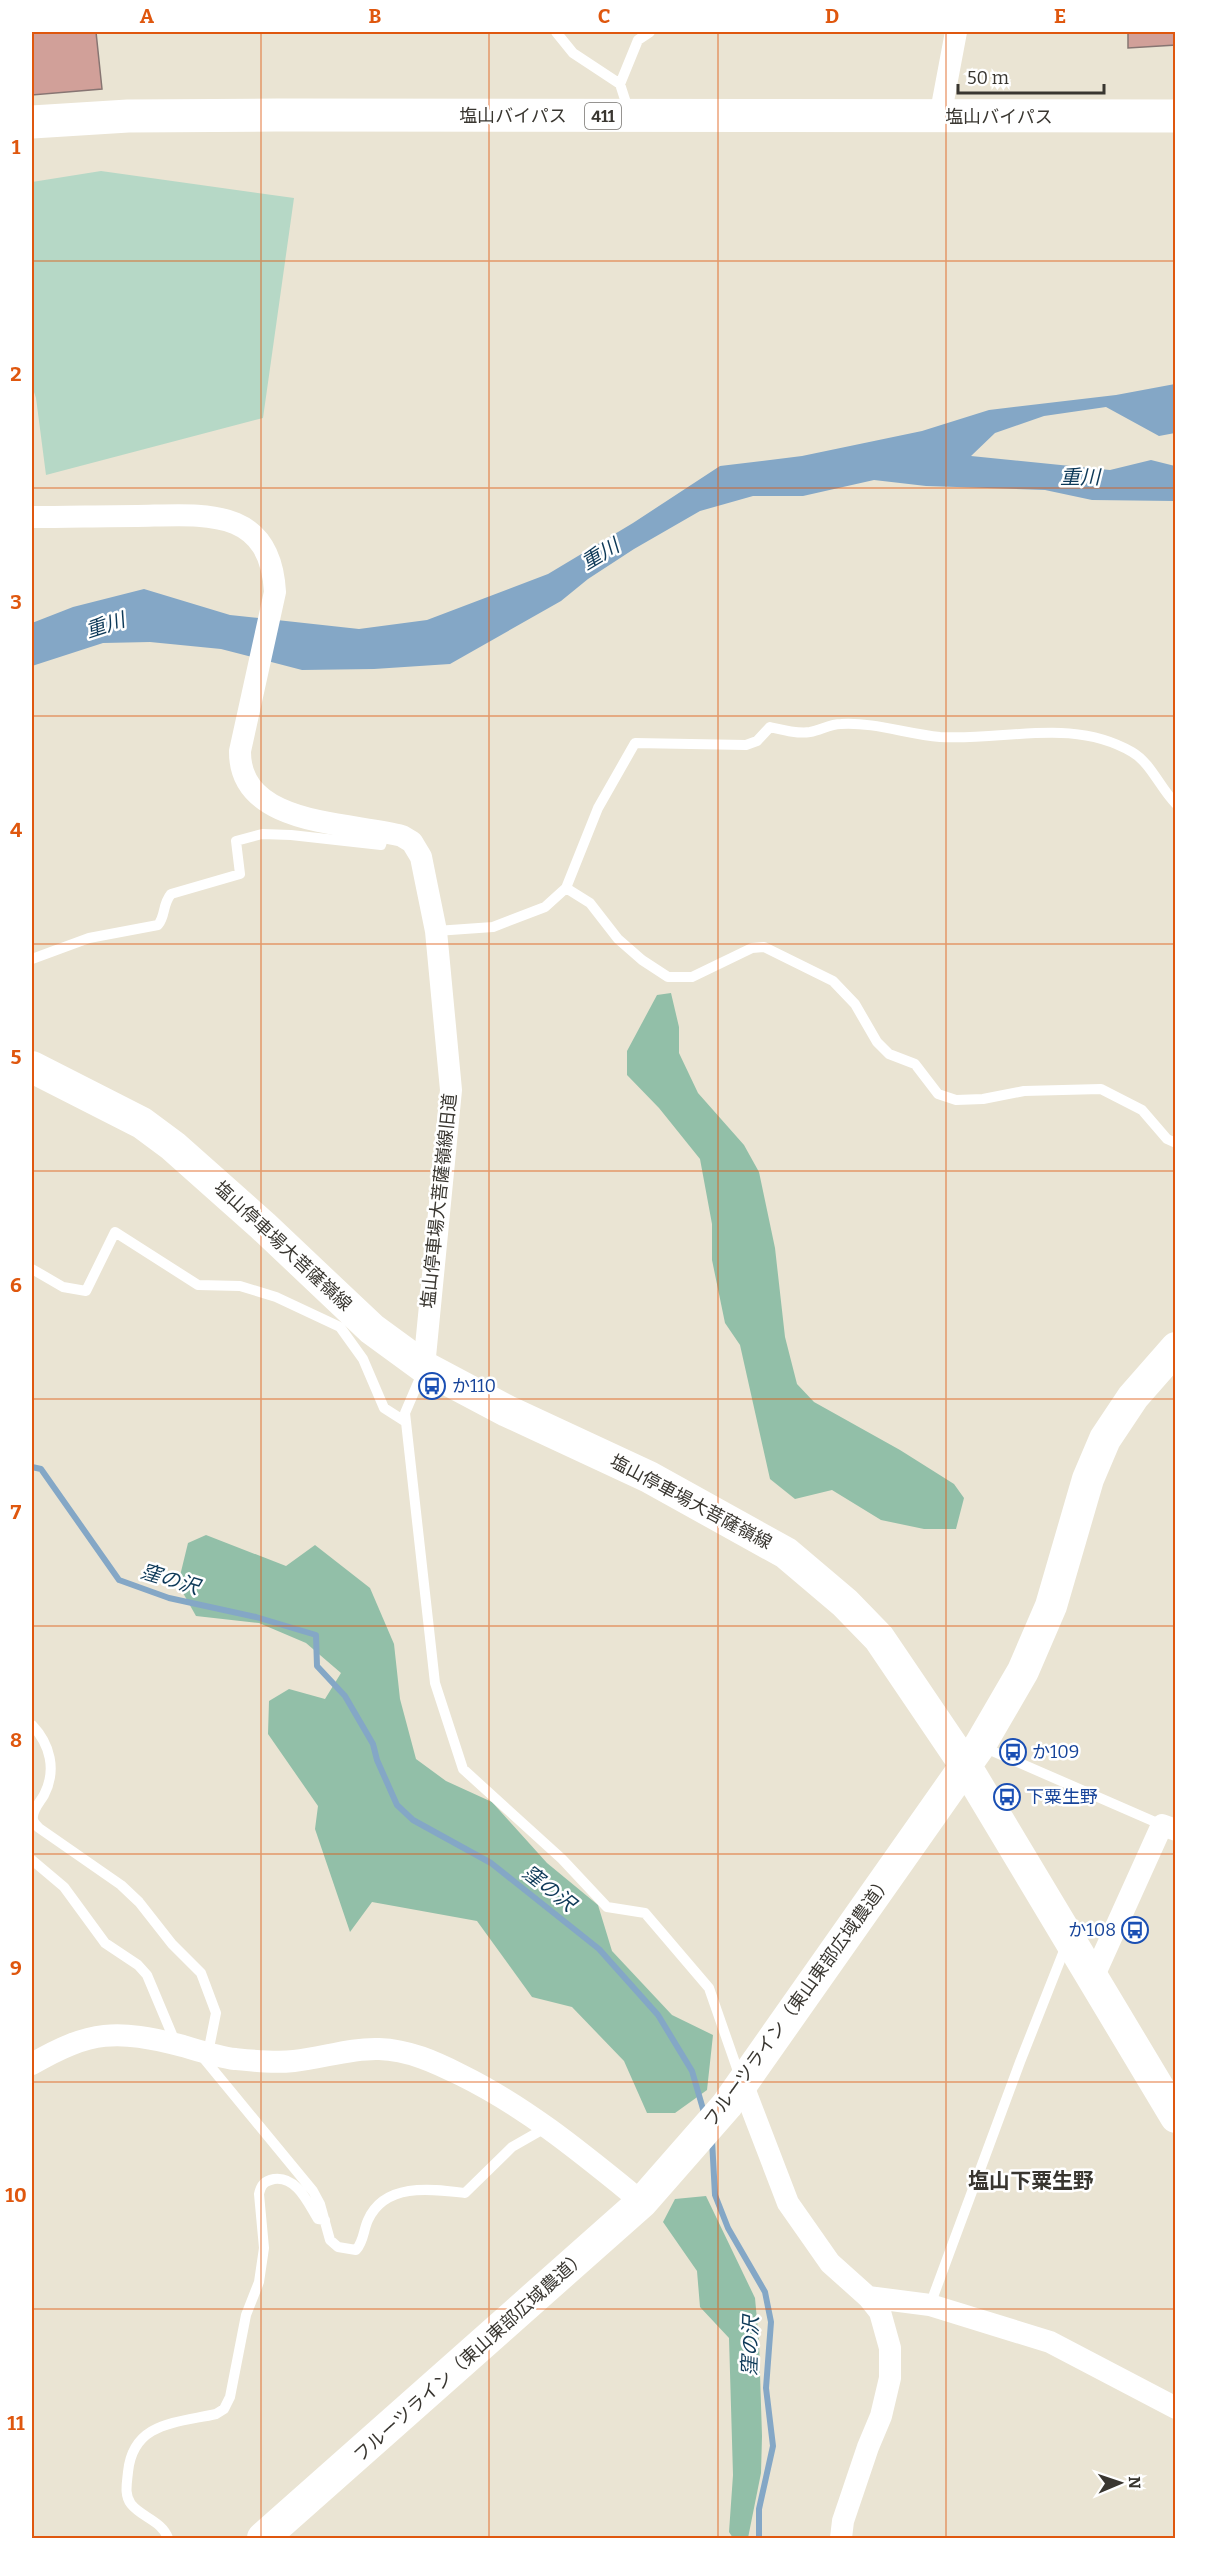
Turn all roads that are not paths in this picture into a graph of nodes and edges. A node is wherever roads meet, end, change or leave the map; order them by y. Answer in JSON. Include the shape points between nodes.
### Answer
{"nodes":[{"id":1,"x":556,"y":32,"type":"edge"},
{"id":2,"x":650,"y":32,"type":"edge"},
{"id":3,"x":956,"y":32,"type":"edge"},
{"id":4,"x":620,"y":84,"type":"junction"},
{"id":5,"x":1176,"y":116,"type":"edge"},
{"id":6,"x":631,"y":117,"type":"junction"},
{"id":7,"x":940,"y":117,"type":"junction"},
{"id":8,"x":32,"y":122,"type":"edge"},
{"id":9,"x":32,"y":518,"type":"edge"},
{"id":10,"x":1176,"y":804,"type":"edge"},
{"id":11,"x":385,"y":831,"type":"junction"},
{"id":12,"x":566,"y":888,"type":"junction"},
{"id":13,"x":436,"y":931,"type":"junction"},
{"id":14,"x":32,"y":958,"type":"edge"},
{"id":15,"x":32,"y":1067,"type":"edge"},
{"id":16,"x":1176,"y":1143,"type":"edge"},
{"id":17,"x":32,"y":1269,"type":"edge"},
{"id":18,"x":1176,"y":1348,"type":"edge"},
{"id":19,"x":424,"y":1367,"type":"junction"},
{"id":20,"x":406,"y":1422,"type":"junction"},
{"id":21,"x":32,"y":1725,"type":"edge"},
{"id":22,"x":973,"y":1755,"type":"junction"},
{"id":23,"x":1169,"y":1827,"type":"edge"},
{"id":24,"x":32,"y":1860,"type":"edge"},
{"id":25,"x":1068,"y":1940,"type":"junction"},
{"id":26,"x":1092,"y":1980,"type":"junction"},
{"id":27,"x":194,"y":2049,"type":"junction"},
{"id":28,"x":32,"y":2064,"type":"edge"},
{"id":29,"x":735,"y":2094,"type":"junction"},
{"id":30,"x":1176,"y":2116,"type":"edge"},
{"id":31,"x":548,"y":2127,"type":"junction"},
{"id":32,"x":642,"y":2202,"type":"junction"},
{"id":33,"x":325,"y":2220,"type":"junction"},
{"id":34,"x":868,"y":2297,"type":"junction"},
{"id":35,"x":930,"y":2305,"type":"junction"},
{"id":36,"x":1176,"y":2408,"type":"edge"},
{"id":37,"x":168,"y":2538,"type":"edge"},
{"id":38,"x":263,"y":2538,"type":"edge"},
{"id":39,"x":842,"y":2538,"type":"edge"}],
"edges":[{"from":1,"to":4,"type":"lane","via":[[573,53]]},
{"from":2,"to":4,"type":"lane","via":[[638,40]]},
{"from":3,"to":7,"type":"street"},
{"from":4,"to":6,"type":"lane"},
{"from":5,"to":7,"type":"highway","name":"塩山バイパス","number":"411"},
{"from":6,"to":7,"type":"highway","name":"塩山バイパス","number":"411"},
{"from":6,"to":8,"type":"highway","name":"塩山バイパス","number":"411","via":[[230,115]]},
{"from":9,"to":11,"type":"street","name":"塩山停車場大菩薩嶺線旧道","via":[[208,515],[249,532],[268,554],[275,592],[240,752],[246,780],[255,793],[281,810],[310,820]]},
{"from":10,"to":12,"type":"lane","via":[[1143,759],[1096,735],[1002,734],[979,738],[839,723],[810,732],[770,728],[757,741],[746,745],[634,744],[598,808]]},
{"from":11,"to":13,"type":"street","name":"塩山停車場大菩薩嶺線旧道","via":[[412,842],[421,857]]},
{"from":11,"to":14,"type":"lane","via":[[381,845],[262,834],[236,841],[240,874],[171,894],[158,925],[89,938]]},
{"from":12,"to":13,"type":"lane","via":[[545,907],[493,927]]},
{"from":12,"to":16,"type":"lane","via":[[590,903],[618,939],[668,977],[692,977],[752,948],[764,947],[833,981],[855,1004],[877,1042],[889,1054],[915,1064],[939,1094],[956,1100],[1024,1091],[1101,1089],[1142,1110],[1167,1139]]},
{"from":13,"to":19,"type":"street","name":"塩山停車場大菩薩嶺線旧道","via":[[451,1112]]},
{"from":15,"to":19,"type":"main road","name":"塩山停車場大菩薩嶺線","via":[[142,1124],[172,1146],[372,1329]]},
{"from":17,"to":20,"type":"lane","via":[[63,1287],[86,1292],[115,1232],[198,1286],[240,1286],[276,1297],[340,1328],[363,1359],[384,1408]]},
{"from":18,"to":22,"type":"main road","name":"フルーツライン（東山東部広域農道）","via":[[1133,1397],[1105,1439],[1088,1479],[1051,1606],[1023,1671]]},
{"from":19,"to":20,"type":"lane","via":[[405,1413]]},
{"from":19,"to":22,"type":"main road","name":"塩山停車場大菩薩嶺線","via":[[507,1411],[649,1477],[786,1553],[879,1638]]},
{"from":20,"to":29,"type":"lane","via":[[435,1683],[463,1769],[562,1859],[607,1907],[645,1913],[709,1988]]},
{"from":21,"to":27,"type":"lane","via":[[50,1752],[51,1772],[33,1821],[121,1885],[201,1974],[216,2013]]},
{"from":22,"to":23,"type":"lane"},
{"from":22,"to":25,"type":"main road","name":"塩山停車場大菩薩嶺線"},
{"from":22,"to":29,"type":"main road","name":"フルーツライン（東山東部広域農道）"},
{"from":23,"to":26,"type":"street"},
{"from":24,"to":27,"type":"lane","via":[[64,1887],[105,1943],[147,1975]]},
{"from":25,"to":26,"type":"main road","name":"塩山停車場大菩薩嶺線"},
{"from":25,"to":35,"type":"lane"},
{"from":26,"to":30,"type":"main road","name":"塩山停車場大菩薩嶺線"},
{"from":27,"to":28,"type":"street","via":[[147,2037],[114,2034],[64,2046]]},
{"from":27,"to":31,"type":"street","via":[[231,2059],[266,2062],[346,2051],[405,2052],[494,2091]]},
{"from":27,"to":33,"type":"lane","via":[[313,2191]]},
{"from":29,"to":32,"type":"main road","name":"フルーツライン（東山東部広域農道）"},
{"from":29,"to":34,"type":"street","via":[[788,2203],[830,2263]]},
{"from":31,"to":32,"type":"street"},
{"from":31,"to":33,"type":"lane","via":[[512,2146],[465,2193],[398,2193],[380,2205],[369,2219],[356,2250],[338,2247],[330,2241]]},
{"from":32,"to":38,"type":"main road","name":"フルーツライン（東山東部広域農道）"},
{"from":33,"to":37,"type":"lane","via":[[318,2219],[298,2188],[287,2180],[267,2181],[261,2186],[264,2248],[260,2282],[246,2315],[230,2397],[216,2414],[158,2427],[144,2435],[129,2466],[128,2499]]},
{"from":34,"to":35,"type":"street"},
{"from":34,"to":39,"type":"street","via":[[880,2312],[890,2348],[890,2378],[881,2416],[843,2521]]},
{"from":35,"to":36,"type":"street","via":[[1050,2342]]}]}
